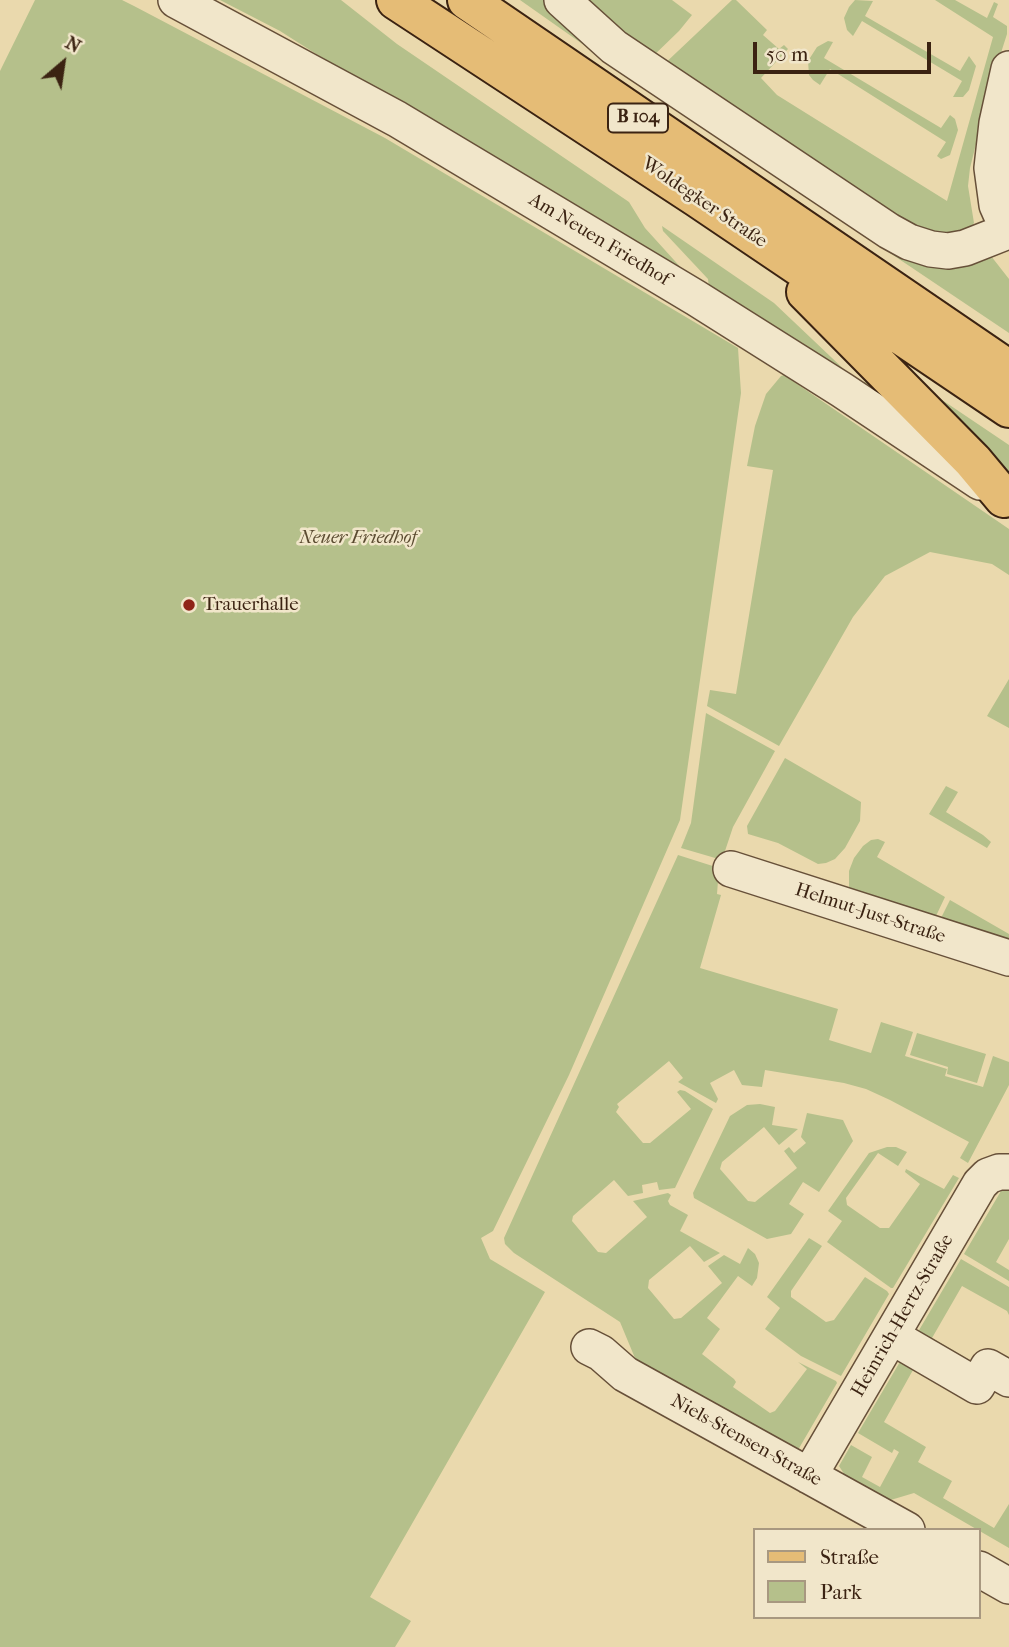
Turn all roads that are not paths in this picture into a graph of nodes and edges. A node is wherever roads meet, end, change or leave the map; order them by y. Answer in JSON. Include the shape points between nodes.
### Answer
{"nodes":[{"id":1,"x":176,"y":0,"type":"edge"},
{"id":2,"x":396,"y":0,"type":"edge"},
{"id":3,"x":467,"y":0,"type":"edge"},
{"id":4,"x":562,"y":0,"type":"edge"},
{"id":5,"x":1009,"y":69,"type":"edge"},
{"id":6,"x":737,"y":225,"type":"junction"},
{"id":7,"x":1009,"y":231,"type":"edge"},
{"id":8,"x":1009,"y":370,"type":"edge"},
{"id":9,"x":1009,"y":408,"type":"edge"},
{"id":10,"x":1007,"y":500,"type":"edge"},
{"id":11,"x":731,"y":869,"type":"dead end"},
{"id":12,"x":1009,"y":958,"type":"edge"},
{"id":13,"x":1009,"y":1172,"type":"edge"},
{"id":14,"x":891,"y":1336,"type":"junction"},
{"id":15,"x":589,"y":1347,"type":"dead end"},
{"id":16,"x":1009,"y":1379,"type":"edge"},
{"id":17,"x":810,"y":1476,"type":"junction"},
{"id":18,"x":903,"y":1528,"type":"edge"},
{"id":19,"x":981,"y":1570,"type":"edge"},
{"id":20,"x":1009,"y":1586,"type":"edge"}],
"edges":[{"from":1,"to":10,"type":"street","name":"Am Neuen Friedhof","via":[[397,119],[696,298]]},
{"from":2,"to":6,"type":"main road","name":"Woldegker Straße","number":"B 104"},
{"from":3,"to":8,"type":"main road","name":"Woldegker Straße","number":"B 104"},
{"from":4,"to":7,"type":"street","via":[[614,47],[909,242],[948,251]]},
{"from":5,"to":7,"type":"street","via":[[992,168],[998,205]]},
{"from":6,"to":9,"type":"main road","name":"Woldegker Straße","number":"B 104"},
{"from":6,"to":10,"type":"main road"},
{"from":11,"to":12,"type":"street","name":"Helmut-Just-Straße"},
{"from":13,"to":14,"type":"street","name":"Heinrich-Hertz-Straße","via":[[988,1176],[980,1184]]},
{"from":14,"to":16,"type":"street","via":[[977,1386],[988,1367]]},
{"from":14,"to":17,"type":"street","name":"Heinrich-Hertz-Straße"},
{"from":15,"to":17,"type":"street","name":"Niels-Stensen-Straße","via":[[625,1374]]},
{"from":17,"to":18,"type":"street","name":"Niels-Stensen-Straße"},
{"from":19,"to":20,"type":"street"}]}
